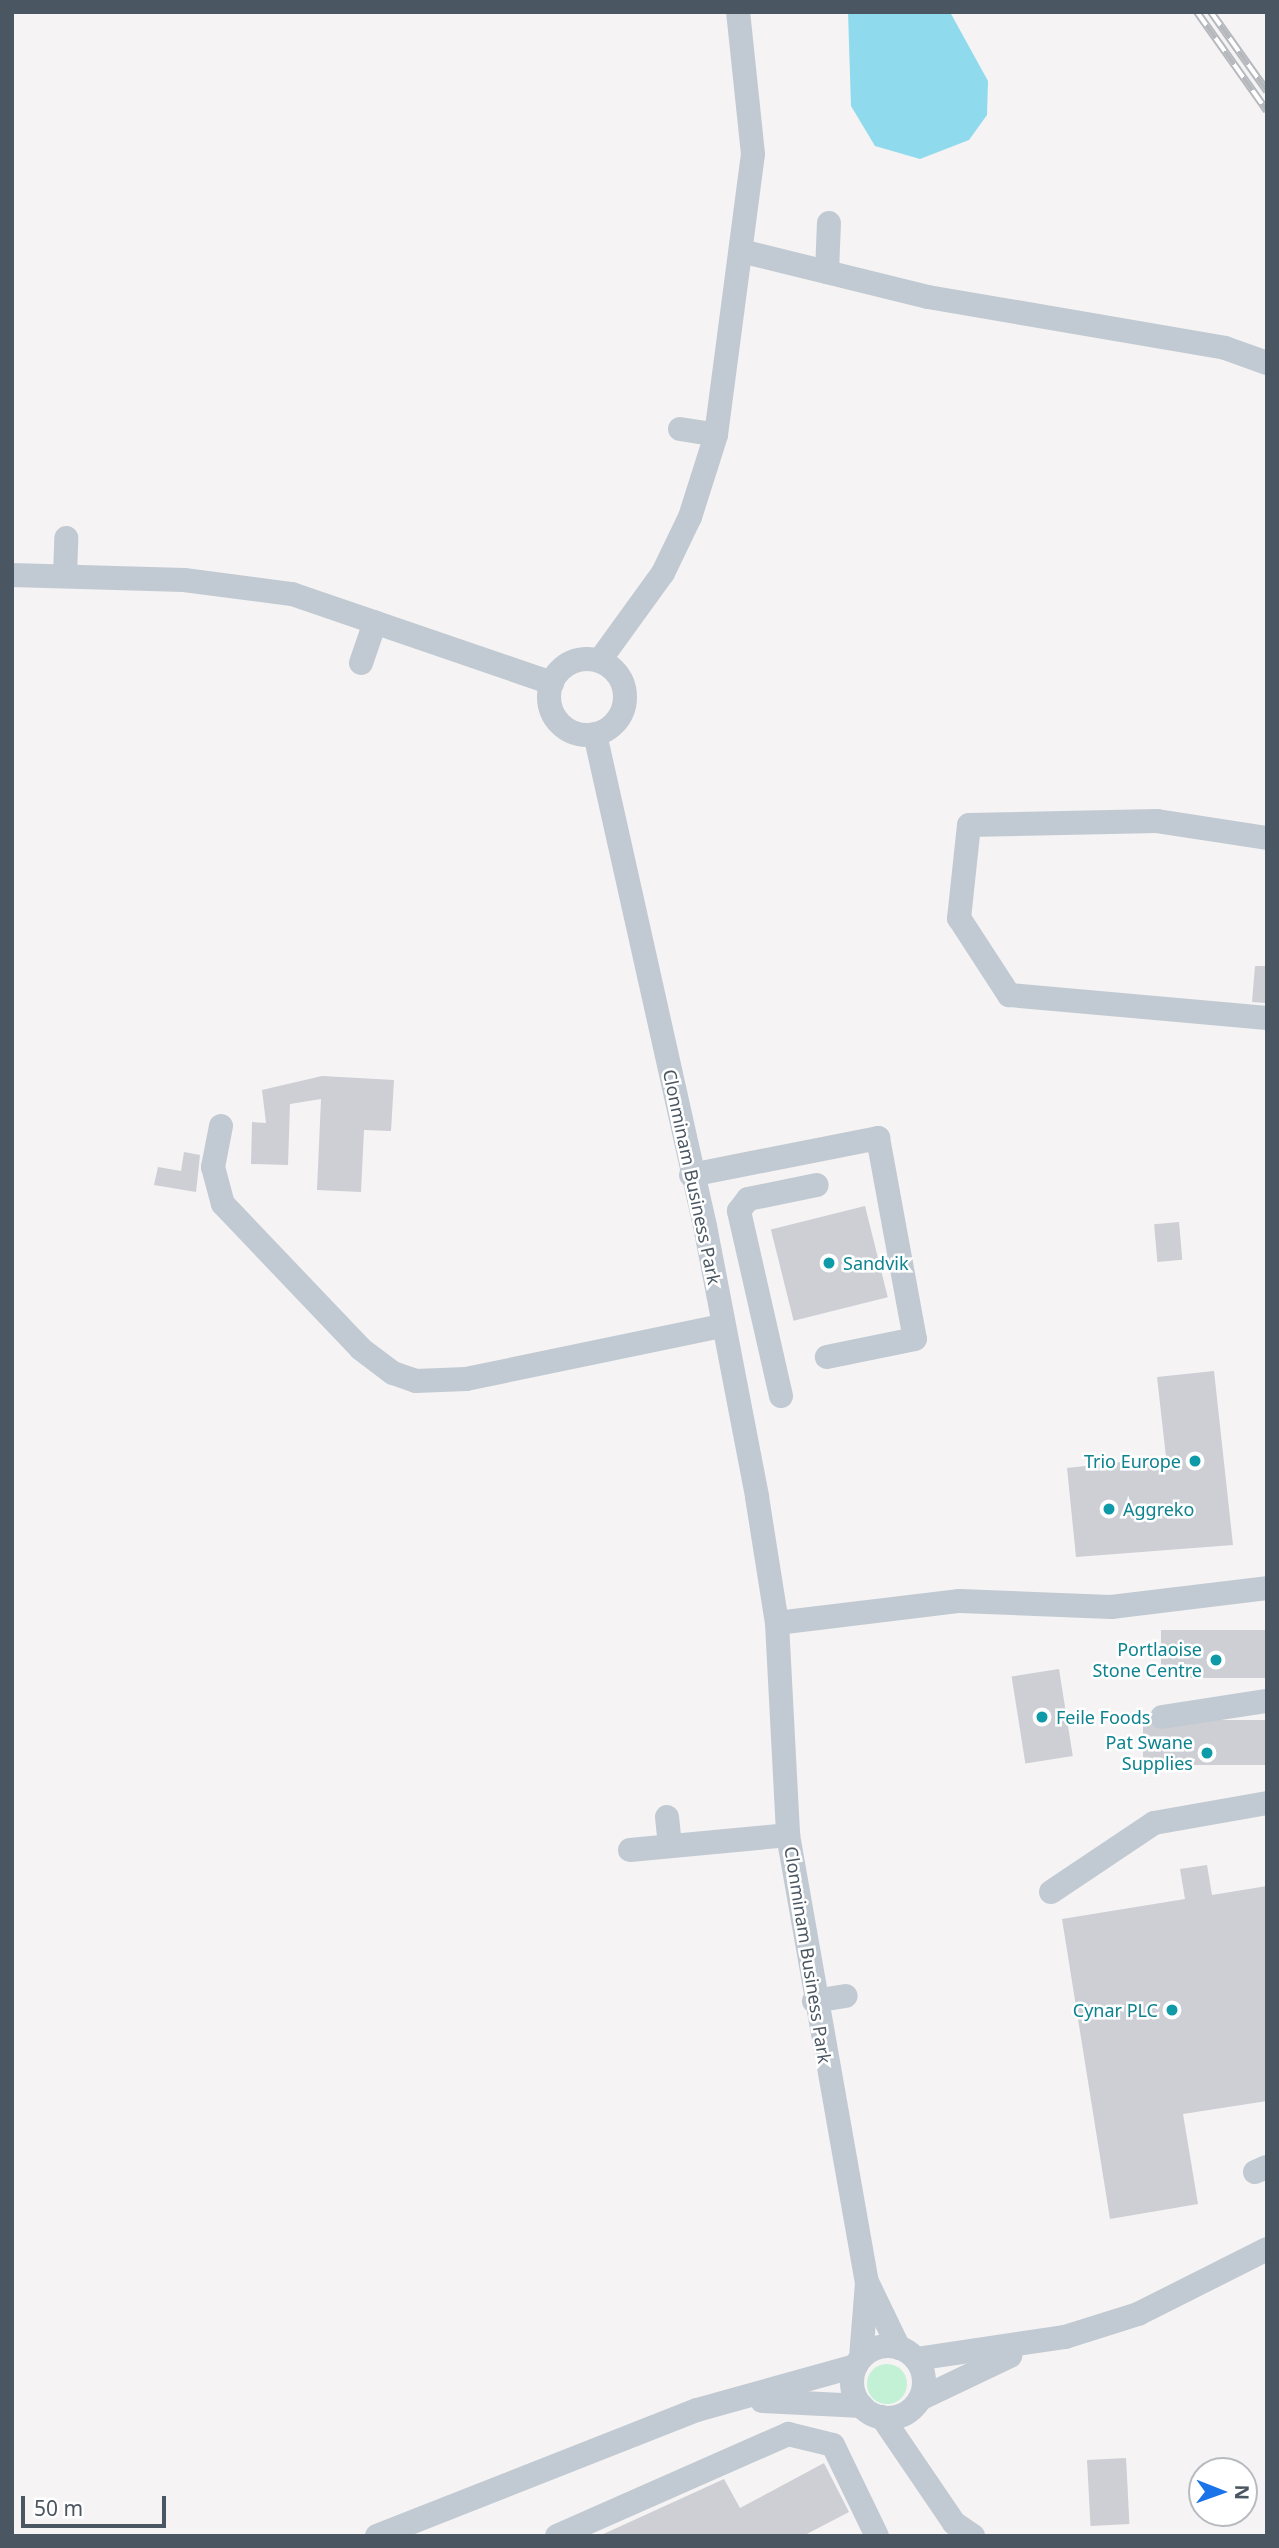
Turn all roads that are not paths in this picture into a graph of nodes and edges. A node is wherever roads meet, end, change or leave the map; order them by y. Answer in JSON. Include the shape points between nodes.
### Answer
{"nodes":[{"id":1,"x":738,"y":12,"type":"edge"},
{"id":2,"x":829,"y":223,"type":"dead end"},
{"id":3,"x":741,"y":251,"type":"junction"},
{"id":4,"x":827,"y":272,"type":"junction"},
{"id":5,"x":1267,"y":363,"type":"edge"},
{"id":6,"x":680,"y":429,"type":"dead end"},
{"id":7,"x":716,"y":435,"type":"junction"},
{"id":8,"x":66,"y":538,"type":"dead end"},
{"id":9,"x":12,"y":575,"type":"edge"},
{"id":10,"x":65,"y":576,"type":"junction"},
{"id":11,"x":375,"y":622,"type":"junction"},
{"id":12,"x":600,"y":660,"type":"junction"},
{"id":13,"x":361,"y":663,"type":"dead end"},
{"id":14,"x":552,"y":683,"type":"junction"},
{"id":15,"x":595,"y":734,"type":"junction"},
{"id":16,"x":1267,"y":838,"type":"edge"},
{"id":17,"x":1267,"y":1018,"type":"edge"},
{"id":18,"x":221,"y":1126,"type":"dead end"},
{"id":19,"x":797,"y":1154,"type":"junction"},
{"id":20,"x":691,"y":1175,"type":"junction"},
{"id":21,"x":723,"y":1326,"type":"junction"},
{"id":22,"x":827,"y":1357,"type":"dead end"},
{"id":23,"x":781,"y":1396,"type":"dead end"},
{"id":24,"x":1267,"y":1588,"type":"edge"},
{"id":25,"x":777,"y":1623,"type":"junction"},
{"id":26,"x":1267,"y":1701,"type":"edge"},
{"id":27,"x":1162,"y":1717,"type":"dead end"},
{"id":28,"x":1267,"y":1803,"type":"edge"},
{"id":29,"x":667,"y":1816,"type":"dead end"},
{"id":30,"x":789,"y":1835,"type":"junction"},
{"id":31,"x":670,"y":1846,"type":"junction"},
{"id":32,"x":630,"y":1850,"type":"dead end"},
{"id":33,"x":1051,"y":1892,"type":"dead end"},
{"id":34,"x":846,"y":1996,"type":"dead end"},
{"id":35,"x":814,"y":2001,"type":"junction"},
{"id":36,"x":1267,"y":2249,"type":"edge"},
{"id":37,"x":867,"y":2283,"type":"junction"},
{"id":38,"x":1026,"y":2348,"type":"junction"},
{"id":39,"x":907,"y":2353,"type":"junction"},
{"id":40,"x":859,"y":2362,"type":"junction"},
{"id":41,"x":744,"y":2399,"type":"junction"},
{"id":42,"x":917,"y":2403,"type":"junction"},
{"id":43,"x":872,"y":2412,"type":"junction"},
{"id":44,"x":918,"y":2465,"type":"junction"},
{"id":45,"x":411,"y":2529,"type":"edge"},
{"id":46,"x":868,"y":2533,"type":"edge"},
{"id":47,"x":377,"y":2536,"type":"edge"},
{"id":48,"x":557,"y":2536,"type":"edge"},
{"id":49,"x":973,"y":2536,"type":"edge"}],
"edges":[{"from":1,"to":3,"type":"street","via":[[753,154]]},
{"from":2,"to":4,"type":"street"},
{"from":3,"to":4,"type":"street"},
{"from":3,"to":7,"type":"street"},
{"from":4,"to":5,"type":"street","via":[[929,297],[1225,348]]},
{"from":6,"to":7,"type":"street"},
{"from":7,"to":12,"type":"street","via":[[663,573]]},
{"from":8,"to":10,"type":"street"},
{"from":9,"to":10,"type":"street"},
{"from":10,"to":11,"type":"street","via":[[256,587]]},
{"from":11,"to":13,"type":"street"},
{"from":11,"to":14,"type":"street"},
{"from":12,"to":14,"type":"street","via":[[566,665]]},
{"from":12,"to":15,"type":"street","via":[[619,675],[625,699],[616,722]]},
{"from":14,"to":15,"type":"street","via":[[550,706],[562,726]]},
{"from":15,"to":20,"type":"street","name":"Clonminam Business Park"},
{"from":16,"to":17,"type":"street","via":[[1157,821],[969,825],[959,918],[1009,995]]},
{"from":18,"to":21,"type":"street","via":[[213,1167],[223,1204],[361,1349],[393,1373],[416,1381],[466,1378]]},
{"from":19,"to":20,"type":"street"},
{"from":19,"to":22,"type":"street","via":[[878,1138],[915,1339]]},
{"from":19,"to":23,"type":"street","via":[[811,1187],[748,1199],[739,1211]]},
{"from":20,"to":21,"type":"street","name":"Clonminam Business Park"},
{"from":21,"to":25,"type":"street","name":"Clonminam Business Park"},
{"from":24,"to":25,"type":"street","via":[[1111,1607],[960,1601]]},
{"from":25,"to":30,"type":"street","name":"Clonminam Business Park"},
{"from":26,"to":27,"type":"street"},
{"from":28,"to":33,"type":"street","via":[[1154,1823]]},
{"from":29,"to":31,"type":"street"},
{"from":30,"to":31,"type":"street"},
{"from":30,"to":35,"type":"street","name":"Clonminam Business Park"},
{"from":31,"to":32,"type":"street"},
{"from":34,"to":35,"type":"street"},
{"from":35,"to":37,"type":"street","name":"Clonminam Business Park"},
{"from":36,"to":38,"type":"street","via":[[1138,2314]]},
{"from":37,"to":39,"type":"street","name":"Clonminam Business Park"},
{"from":37,"to":40,"type":"street","name":"Clonminam Business Park"},
{"from":38,"to":39,"type":"street"},
{"from":38,"to":42,"type":"street"},
{"from":39,"to":40,"type":"street","via":[[878,2347]]},
{"from":39,"to":42,"type":"street","via":[[924,2378]]},
{"from":40,"to":41,"type":"street"},
{"from":40,"to":43,"type":"street","via":[[853,2386]]},
{"from":41,"to":43,"type":"street"},
{"from":41,"to":45,"type":"street","via":[[697,2410]]},
{"from":42,"to":43,"type":"street"},
{"from":42,"to":44,"type":"street"},
{"from":43,"to":44,"type":"street"},
{"from":44,"to":49,"type":"street","via":[[954,2523]]},
{"from":45,"to":47,"type":"street"},
{"from":46,"to":48,"type":"street","via":[[833,2445],[788,2434]]}]}
